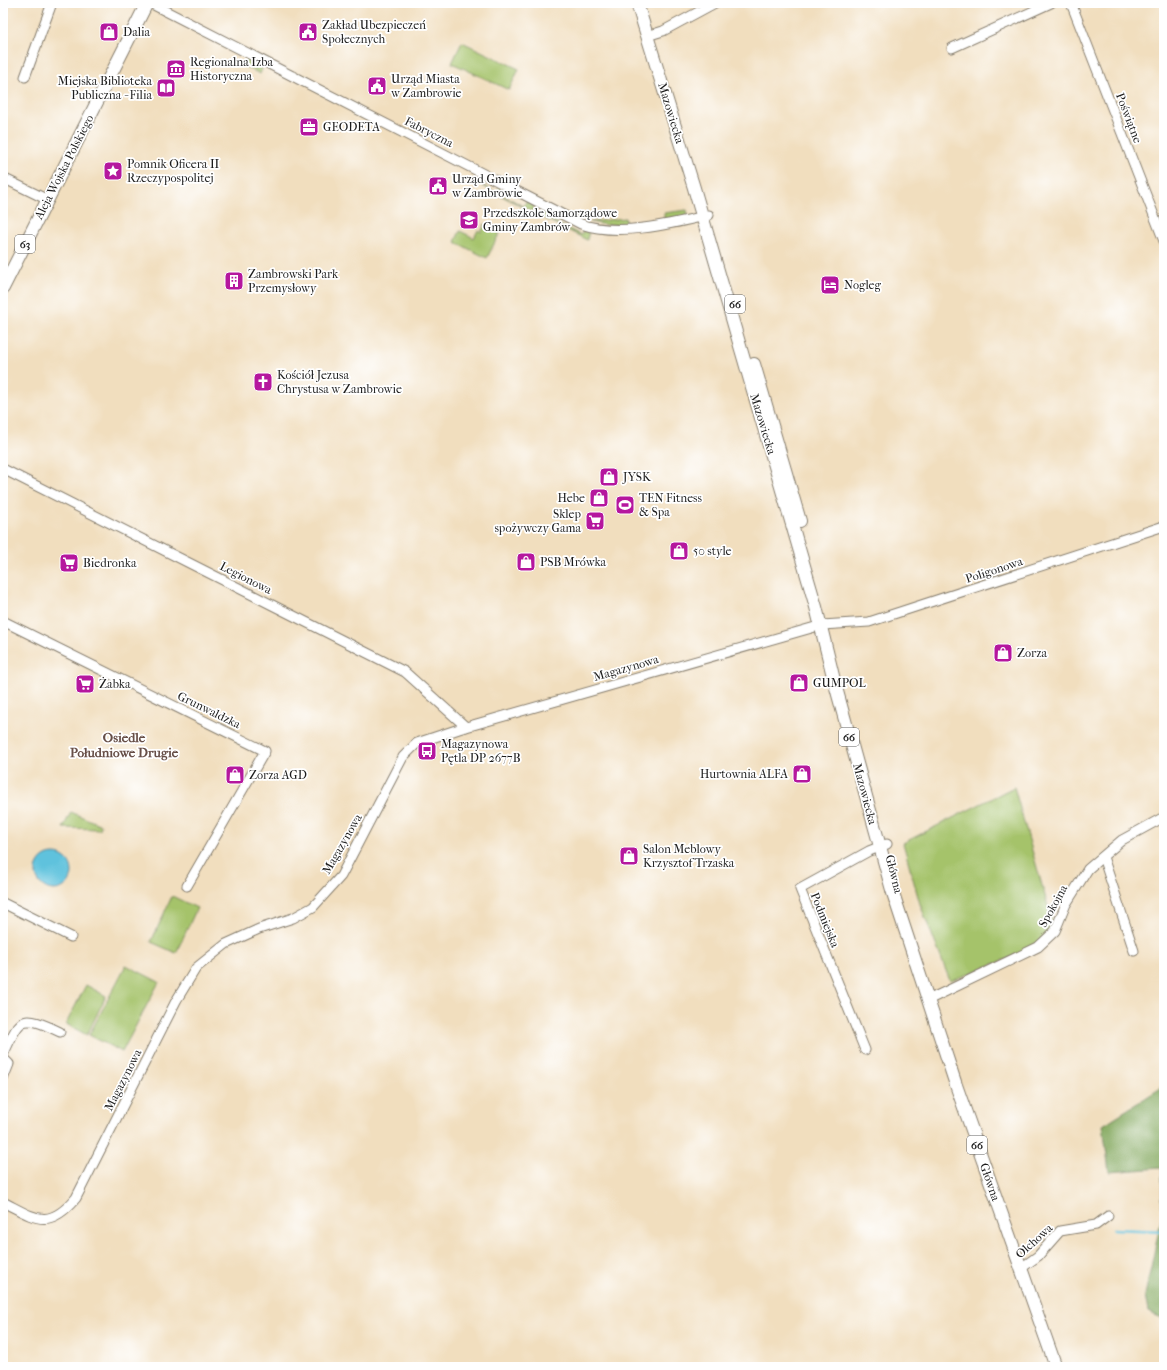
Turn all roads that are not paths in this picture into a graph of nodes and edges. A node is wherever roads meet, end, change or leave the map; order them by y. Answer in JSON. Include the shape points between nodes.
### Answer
{"nodes":[{"id":1,"x":52,"y":3,"type":"edge"},
{"id":2,"x":147,"y":3,"type":"edge"},
{"id":3,"x":150,"y":3,"type":"edge"},
{"id":4,"x":637,"y":3,"type":"edge"},
{"id":5,"x":645,"y":3,"type":"edge"},
{"id":6,"x":715,"y":3,"type":"edge"},
{"id":7,"x":1051,"y":3,"type":"edge"},
{"id":8,"x":1071,"y":3,"type":"edge"},
{"id":9,"x":651,"y":35,"type":"junction"},
{"id":10,"x":952,"y":48,"type":"dead end"},
{"id":11,"x":25,"y":76,"type":"dead end"},
{"id":12,"x":3,"y":178,"type":"edge"},
{"id":13,"x":48,"y":200,"type":"junction"},
{"id":14,"x":705,"y":216,"type":"junction"},
{"id":15,"x":1164,"y":241,"type":"edge"},
{"id":16,"x":3,"y":288,"type":"edge"},
{"id":17,"x":3,"y":469,"type":"edge"},
{"id":18,"x":1164,"y":526,"type":"edge"},
{"id":19,"x":3,"y":621,"type":"edge"},
{"id":20,"x":825,"y":625,"type":"junction"},
{"id":21,"x":466,"y":727,"type":"junction"},
{"id":22,"x":1164,"y":817,"type":"edge"},
{"id":23,"x":883,"y":846,"type":"junction"},
{"id":24,"x":1103,"y":857,"type":"junction"},
{"id":25,"x":187,"y":886,"type":"dead end"},
{"id":26,"x":3,"y":903,"type":"edge"},
{"id":27,"x":70,"y":937,"type":"dead end"},
{"id":28,"x":1134,"y":951,"type":"dead end"},
{"id":29,"x":928,"y":1000,"type":"junction"},
{"id":30,"x":60,"y":1032,"type":"dead end"},
{"id":31,"x":864,"y":1050,"type":"dead end"},
{"id":32,"x":3,"y":1079,"type":"edge"},
{"id":33,"x":3,"y":1202,"type":"edge"},
{"id":34,"x":1108,"y":1216,"type":"dead end"},
{"id":35,"x":1020,"y":1269,"type":"junction"},
{"id":36,"x":1056,"y":1367,"type":"edge"}],
"edges":[{"from":1,"to":11,"type":"street"},
{"from":2,"to":13,"type":"main road","name":"Aleja Wojska Polskiego","number":"63"},
{"from":3,"to":14,"type":"street","name":"Fabryczna","via":[[581,224],[605,230],[654,226]]},
{"from":4,"to":9,"type":"main road","name":"Mazowiecka","number":"66"},
{"from":5,"to":9,"type":"main road","name":"Mazowiecka","number":"66"},
{"from":6,"to":9,"type":"street"},
{"from":7,"to":10,"type":"street"},
{"from":8,"to":15,"type":"street","name":"Poświątne"},
{"from":9,"to":14,"type":"main road","name":"Mazowiecka","number":"66"},
{"from":12,"to":13,"type":"street"},
{"from":13,"to":16,"type":"main road","name":"Aleja Wojska Polskiego","number":"63"},
{"from":14,"to":20,"type":"main road","name":"Mazowiecka","number":"66","via":[[790,485]]},
{"from":17,"to":21,"type":"street","name":"Legionowa","via":[[405,672]]},
{"from":18,"to":20,"type":"street","name":"Poligonowa","via":[[869,622]]},
{"from":19,"to":25,"type":"street","name":"Grunwaldzka","via":[[265,751]]},
{"from":20,"to":21,"type":"street","name":"Magazynowa"},
{"from":20,"to":23,"type":"main road","name":"Mazowiecka","number":"66"},
{"from":21,"to":33,"type":"street","name":"Magazynowa","via":[[417,743],[403,757],[340,876],[313,907],[293,918],[259,929],[226,944],[196,968],[176,1001],[76,1198],[67,1209],[49,1219],[40,1219]]},
{"from":22,"to":24,"type":"street","name":"Spokojna","via":[[1122,840]]},
{"from":23,"to":29,"type":"main road","name":"Główna","number":"66","via":[[900,892],[905,928]]},
{"from":23,"to":31,"type":"street","name":"Podmiejska","via":[[869,851],[800,889]]},
{"from":24,"to":28,"type":"street"},
{"from":24,"to":29,"type":"street","name":"Spokojna","via":[[1088,869],[1066,904],[1055,931],[1038,947]]},
{"from":26,"to":27,"type":"street"},
{"from":29,"to":35,"type":"main road","name":"Główna","number":"66"},
{"from":30,"to":32,"type":"street","via":[[37,1021],[26,1021],[17,1025],[3,1055],[9,1064]]},
{"from":34,"to":35,"type":"street","name":"Olchowa","via":[[1096,1225],[1060,1231],[1038,1256]]},
{"from":35,"to":36,"type":"main road","name":"Główna","number":"66"}]}
